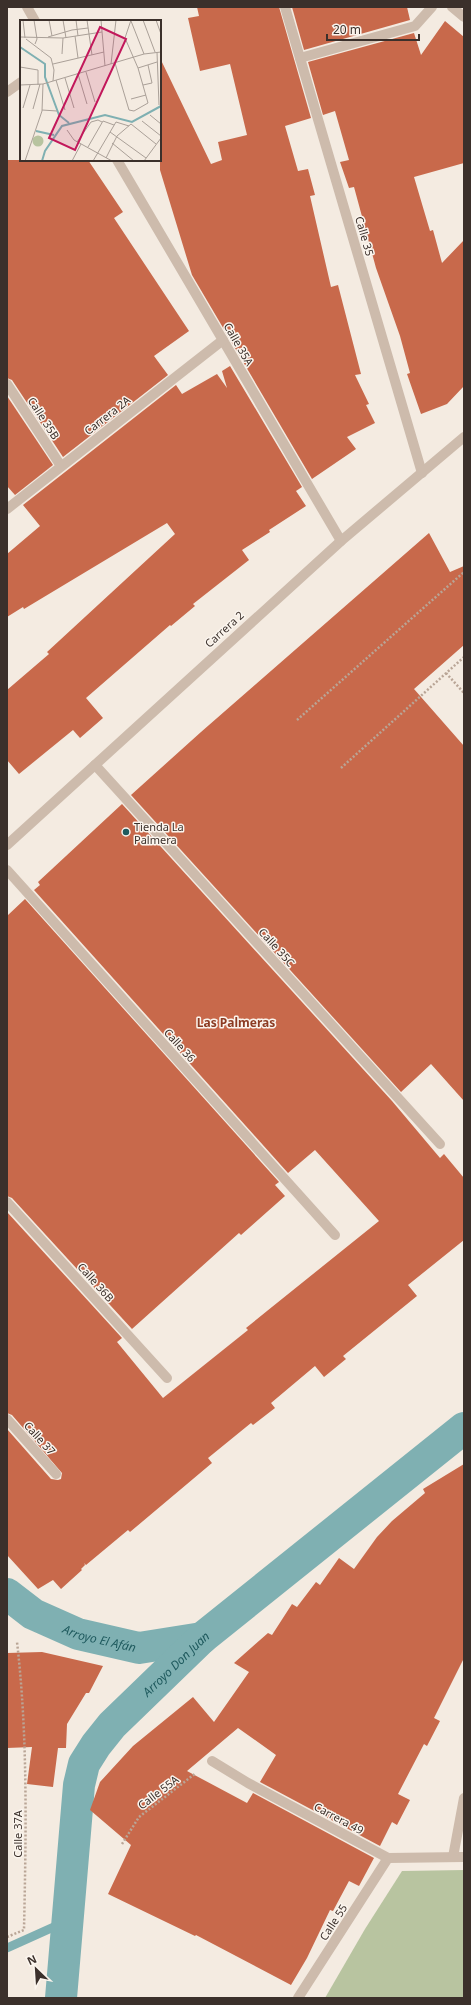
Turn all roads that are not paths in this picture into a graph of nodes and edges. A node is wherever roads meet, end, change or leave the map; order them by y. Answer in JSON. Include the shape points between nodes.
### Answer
{"nodes":[{"id":1,"x":27,"y":7,"type":"edge"},
{"id":2,"x":285,"y":7,"type":"edge"},
{"id":3,"x":432,"y":7,"type":"edge"},
{"id":4,"x":452,"y":7,"type":"edge"},
{"id":5,"x":464,"y":17,"type":"edge"},
{"id":6,"x":34,"y":20,"type":"edge"},
{"id":7,"x":300,"y":58,"type":"junction"},
{"id":8,"x":20,"y":83,"type":"edge"},
{"id":9,"x":7,"y":92,"type":"edge"},
{"id":10,"x":119,"y":161,"type":"edge"},
{"id":11,"x":223,"y":340,"type":"junction"},
{"id":12,"x":7,"y":384,"type":"edge"},
{"id":13,"x":464,"y":437,"type":"edge"},
{"id":14,"x":61,"y":466,"type":"junction"},
{"id":15,"x":422,"y":473,"type":"junction"},
{"id":16,"x":7,"y":509,"type":"edge"},
{"id":17,"x":341,"y":541,"type":"junction"},
{"id":18,"x":96,"y":766,"type":"junction"},
{"id":19,"x":7,"y":845,"type":"edge"},
{"id":20,"x":7,"y":870,"type":"edge"},
{"id":21,"x":440,"y":1144,"type":"dead end"},
{"id":22,"x":7,"y":1202,"type":"edge"},
{"id":23,"x":335,"y":1235,"type":"dead end"},
{"id":24,"x":167,"y":1378,"type":"dead end"},
{"id":25,"x":7,"y":1419,"type":"edge"},
{"id":26,"x":56,"y":1474,"type":"dead end"},
{"id":27,"x":212,"y":1761,"type":"road end"},
{"id":28,"x":464,"y":1798,"type":"edge"},
{"id":29,"x":453,"y":1857,"type":"junction"},
{"id":30,"x":464,"y":1857,"type":"edge"},
{"id":31,"x":388,"y":1858,"type":"junction"},
{"id":32,"x":298,"y":1998,"type":"edge"}],
"edges":[{"from":1,"to":6,"type":"street"},
{"from":2,"to":7,"type":"street","name":"Calle 35"},
{"from":3,"to":7,"type":"street","via":[[415,26]]},
{"from":4,"to":5,"type":"street"},
{"from":7,"to":15,"type":"street","name":"Calle 35"},
{"from":8,"to":9,"type":"street"},
{"from":10,"to":11,"type":"street","name":"Calle 35A"},
{"from":11,"to":14,"type":"street","name":"Carrera 2A"},
{"from":11,"to":17,"type":"street","name":"Calle 35A"},
{"from":12,"to":14,"type":"street","name":"Calle 35B"},
{"from":13,"to":15,"type":"street","name":"Carrera 2"},
{"from":14,"to":16,"type":"street","name":"Carrera 2A"},
{"from":15,"to":17,"type":"street","name":"Carrera 2"},
{"from":17,"to":18,"type":"street","name":"Carrera 2"},
{"from":18,"to":19,"type":"street","name":"Carrera 2"},
{"from":18,"to":21,"type":"street","name":"Calle 35C"},
{"from":20,"to":23,"type":"street","name":"Calle 36"},
{"from":22,"to":24,"type":"street","name":"Calle 36B"},
{"from":25,"to":26,"type":"street","name":"Calle 37"},
{"from":27,"to":31,"type":"street","name":"Carrera 49"},
{"from":28,"to":29,"type":"street"},
{"from":29,"to":30,"type":"street","name":"Carrera 49"},
{"from":29,"to":31,"type":"street","name":"Carrera 49"},
{"from":31,"to":32,"type":"street","name":"Calle 55"}]}
